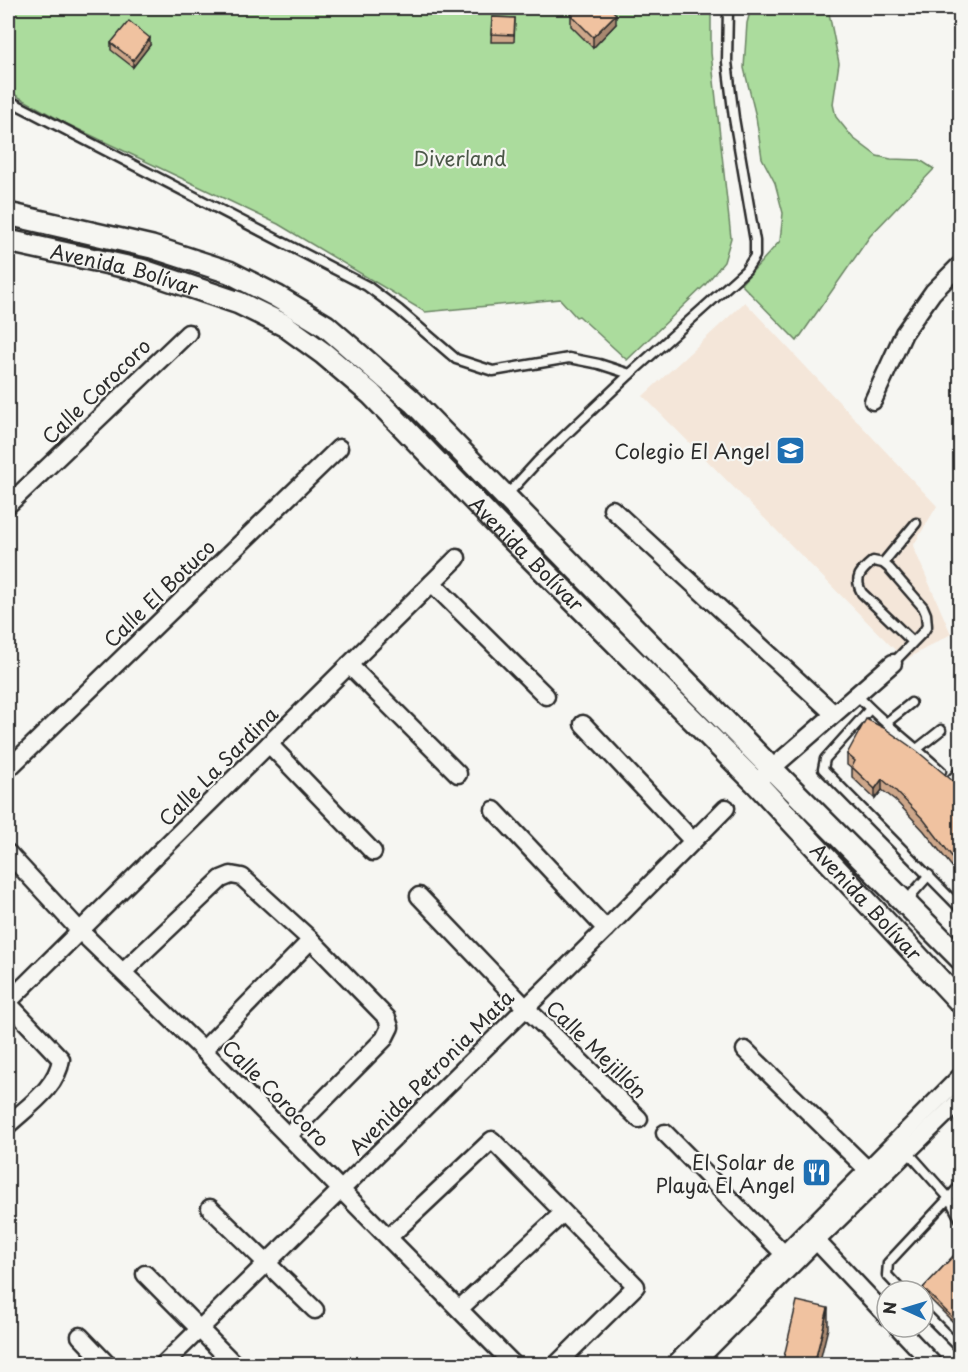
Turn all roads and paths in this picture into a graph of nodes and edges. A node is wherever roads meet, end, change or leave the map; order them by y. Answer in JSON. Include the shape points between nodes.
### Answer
{"nodes":[{"id":1,"x":728,"y":8,"type":"edge"},
{"id":2,"x":8,"y":100,"type":"edge"},
{"id":3,"x":8,"y":214,"type":"edge"},
{"id":4,"x":8,"y":241,"type":"edge"},
{"id":5,"x":960,"y":265,"type":"edge"},
{"id":6,"x":188,"y":333,"type":"dead end"},
{"id":7,"x":630,"y":374,"type":"junction"},
{"id":8,"x":873,"y":401,"type":"dead end"},
{"id":9,"x":339,"y":448,"type":"dead end"},
{"id":10,"x":505,"y":497,"type":"junction"},
{"id":11,"x":8,"y":502,"type":"edge"},
{"id":12,"x":612,"y":509,"type":"dead end"},
{"id":13,"x":916,"y":523,"type":"dead end"},
{"id":14,"x":457,"y":558,"type":"dead end"},
{"id":15,"x":883,"y":563,"type":"junction"},
{"id":16,"x":432,"y":583,"type":"junction"},
{"id":17,"x":913,"y":642,"type":"junction"},
{"id":18,"x":893,"y":663,"type":"joint"},
{"id":19,"x":349,"y":665,"type":"junction"},
{"id":20,"x":857,"y":695,"type":"junction"},
{"id":21,"x":546,"y":696,"type":"dead end"},
{"id":22,"x":911,"y":703,"type":"dead end"},
{"id":23,"x":870,"y":709,"type":"junction"},
{"id":24,"x":834,"y":714,"type":"junction"},
{"id":25,"x":886,"y":723,"type":"junction"},
{"id":26,"x":583,"y":724,"type":"dead end"},
{"id":27,"x":941,"y":730,"type":"dead end"},
{"id":28,"x":269,"y":744,"type":"junction"},
{"id":29,"x":918,"y":749,"type":"junction"},
{"id":30,"x":8,"y":769,"type":"edge"},
{"id":31,"x":773,"y":770,"type":"junction"},
{"id":32,"x":960,"y":771,"type":"edge"},
{"id":33,"x":458,"y":774,"type":"dead end"},
{"id":34,"x":755,"y":782,"type":"junction"},
{"id":35,"x":726,"y":808,"type":"dead end"},
{"id":36,"x":494,"y":810,"type":"dead end"},
{"id":37,"x":693,"y":841,"type":"junction"},
{"id":38,"x":374,"y":852,"type":"dead end"},
{"id":39,"x":8,"y":853,"type":"edge"},
{"id":40,"x":929,"y":875,"type":"junction"},
{"id":41,"x":419,"y":896,"type":"dead end"},
{"id":42,"x":910,"y":907,"type":"junction"},
{"id":43,"x":960,"y":908,"type":"edge"},
{"id":44,"x":606,"y":929,"type":"junction"},
{"id":45,"x":80,"y":931,"type":"junction"},
{"id":46,"x":312,"y":940,"type":"junction"},
{"id":47,"x":960,"y":958,"type":"edge"},
{"id":48,"x":123,"y":972,"type":"junction"},
{"id":49,"x":8,"y":1002,"type":"edge"},
{"id":50,"x":960,"y":1002,"type":"edge"},
{"id":51,"x":526,"y":1008,"type":"junction"},
{"id":52,"x":203,"y":1050,"type":"junction"},
{"id":53,"x":745,"y":1050,"type":"dead end"},
{"id":54,"x":960,"y":1077,"type":"edge"},
{"id":55,"x":960,"y":1100,"type":"edge"},
{"id":56,"x":639,"y":1119,"type":"dead end"},
{"id":57,"x":8,"y":1125,"type":"edge"},
{"id":58,"x":665,"y":1133,"type":"dead end"},
{"id":59,"x":288,"y":1136,"type":"junction"},
{"id":60,"x":907,"y":1151,"type":"junction"},
{"id":61,"x":873,"y":1175,"type":"junction"},
{"id":62,"x":960,"y":1186,"type":"edge"},
{"id":63,"x":342,"y":1189,"type":"junction"},
{"id":64,"x":949,"y":1198,"type":"junction"},
{"id":65,"x":210,"y":1208,"type":"dead end"},
{"id":66,"x":563,"y":1213,"type":"junction"},
{"id":67,"x":960,"y":1219,"type":"edge"},
{"id":68,"x":812,"y":1236,"type":"junction"},
{"id":69,"x":389,"y":1238,"type":"junction"},
{"id":70,"x":789,"y":1259,"type":"junction"},
{"id":71,"x":267,"y":1263,"type":"junction"},
{"id":72,"x":145,"y":1274,"type":"dead end"},
{"id":73,"x":891,"y":1279,"type":"edge"},
{"id":74,"x":875,"y":1303,"type":"edge"},
{"id":75,"x":459,"y":1309,"type":"junction"},
{"id":76,"x":315,"y":1310,"type":"dead end"},
{"id":77,"x":935,"y":1323,"type":"edge"},
{"id":78,"x":200,"y":1329,"type":"junction"},
{"id":79,"x":80,"y":1336,"type":"dead end"},
{"id":80,"x":909,"y":1339,"type":"edge"},
{"id":81,"x":960,"y":1348,"type":"edge"},
{"id":82,"x":107,"y":1365,"type":"edge"},
{"id":83,"x":164,"y":1365,"type":"edge"},
{"id":84,"x":234,"y":1365,"type":"edge"},
{"id":85,"x":513,"y":1365,"type":"edge"},
{"id":86,"x":556,"y":1365,"type":"edge"},
{"id":87,"x":675,"y":1365,"type":"edge"},
{"id":88,"x":694,"y":1365,"type":"edge"},
{"id":89,"x":933,"y":1365,"type":"edge"}],
"edges":[{"from":1,"to":7,"type":"lane","via":[[731,96],[755,256],[746,270]]},
{"from":2,"to":7,"type":"lane","via":[[367,286],[456,359],[493,371],[569,358]]},
{"from":3,"to":10,"type":"street","name":"Avenida Bolívar","via":[[152,247],[229,272],[276,296],[326,326],[412,402]]},
{"from":4,"to":34,"type":"street","name":"Avenida Bolívar","via":[[141,270],[239,303],[284,325],[371,394]]},
{"from":5,"to":8,"type":"street","via":[[933,292],[904,333]]},
{"from":6,"to":11,"type":"street","name":"Calle Corocoro"},
{"from":7,"to":10,"type":"lane"},
{"from":9,"to":30,"type":"street","name":"Calle El Botuco"},
{"from":10,"to":31,"type":"street","name":"Avenida Bolívar"},
{"from":12,"to":24,"type":"street"},
{"from":13,"to":15,"type":"lane"},
{"from":14,"to":16,"type":"street","name":"Calle La Sardina"},
{"from":15,"to":17,"type":"lane","via":[[903,581],[926,614],[927,626]]},
{"from":15,"to":17,"type":"lane","via":[[873,561],[867,566],[856,579],[858,586]]},
{"from":16,"to":19,"type":"street","name":"Calle La Sardina"},
{"from":16,"to":21,"type":"street"},
{"from":17,"to":18,"type":"lane"},
{"from":18,"to":20,"type":"street"},
{"from":19,"to":28,"type":"street","name":"Calle La Sardina"},
{"from":19,"to":33,"type":"street"},
{"from":20,"to":23,"type":"lane"},
{"from":20,"to":24,"type":"street"},
{"from":22,"to":25,"type":"lane"},
{"from":23,"to":25,"type":"lane"},
{"from":23,"to":40,"type":"lane","via":[[825,759],[823,769]]},
{"from":24,"to":31,"type":"street"},
{"from":25,"to":29,"type":"lane"},
{"from":26,"to":37,"type":"street"},
{"from":27,"to":29,"type":"lane"},
{"from":28,"to":38,"type":"street"},
{"from":28,"to":45,"type":"street","name":"Calle La Sardina"},
{"from":29,"to":32,"type":"lane","via":[[953,783]]},
{"from":31,"to":34,"type":"street"},
{"from":31,"to":42,"type":"street","name":"Avenida Bolívar"},
{"from":34,"to":50,"type":"street","name":"Avenida Bolívar"},
{"from":35,"to":37,"type":"street","name":"Avenida Petronia Mata"},
{"from":36,"to":44,"type":"street"},
{"from":37,"to":44,"type":"street","name":"Avenida Petronia Mata"},
{"from":39,"to":45,"type":"street","name":"Calle Corocoro"},
{"from":40,"to":42,"type":"lane","via":[[913,892]]},
{"from":40,"to":43,"type":"lane"},
{"from":41,"to":51,"type":"street","name":"Calle Mejillón"},
{"from":42,"to":47,"type":"street","name":"Avenida Bolívar"},
{"from":44,"to":51,"type":"street","name":"Avenida Petronia Mata"},
{"from":45,"to":48,"type":"street","name":"Calle Corocoro"},
{"from":45,"to":49,"type":"street","name":"Calle La Sardina"},
{"from":46,"to":48,"type":"street","via":[[242,877],[231,875],[221,879]]},
{"from":46,"to":52,"type":"street"},
{"from":46,"to":59,"type":"street","via":[[387,1018],[390,1027],[384,1039]]},
{"from":48,"to":52,"type":"street","name":"Calle Corocoro"},
{"from":49,"to":57,"type":"street","via":[[61,1059],[60,1070],[50,1085]]},
{"from":51,"to":56,"type":"street","name":"Calle Mejillón"},
{"from":51,"to":63,"type":"street","name":"Avenida Petronia Mata"},
{"from":52,"to":59,"type":"street","name":"Calle Corocoro"},
{"from":53,"to":61,"type":"street"},
{"from":54,"to":61,"type":"street"},
{"from":55,"to":60,"type":"street"},
{"from":58,"to":70,"type":"street"},
{"from":59,"to":63,"type":"street","name":"Calle Corocoro"},
{"from":60,"to":61,"type":"street"},
{"from":60,"to":64,"type":"lane"},
{"from":61,"to":68,"type":"street"},
{"from":62,"to":64,"type":"lane"},
{"from":63,"to":69,"type":"street","name":"Calle Corocoro"},
{"from":63,"to":71,"type":"street","name":"Avenida Petronia Mata"},
{"from":64,"to":67,"type":"lane"},
{"from":64,"to":73,"type":"lane","via":[[888,1263],[887,1275]]},
{"from":65,"to":71,"type":"street"},
{"from":66,"to":69,"type":"street","via":[[492,1140]]},
{"from":66,"to":75,"type":"street"},
{"from":66,"to":86,"type":"street","via":[[636,1286]]},
{"from":68,"to":70,"type":"street"},
{"from":68,"to":74,"type":"street"},
{"from":69,"to":75,"type":"street","name":"Calle Corocoro"},
{"from":70,"to":87,"type":"street"},
{"from":70,"to":88,"type":"street"},
{"from":71,"to":76,"type":"street"},
{"from":71,"to":78,"type":"street","name":"Avenida Petronia Mata"},
{"from":72,"to":78,"type":"street"},
{"from":75,"to":85,"type":"street","name":"Calle Corocoro"},
{"from":77,"to":81,"type":"lane"},
{"from":78,"to":83,"type":"street","name":"Avenida Petronia Mata"},
{"from":78,"to":84,"type":"street"},
{"from":79,"to":82,"type":"street"},
{"from":80,"to":89,"type":"street"}]}
